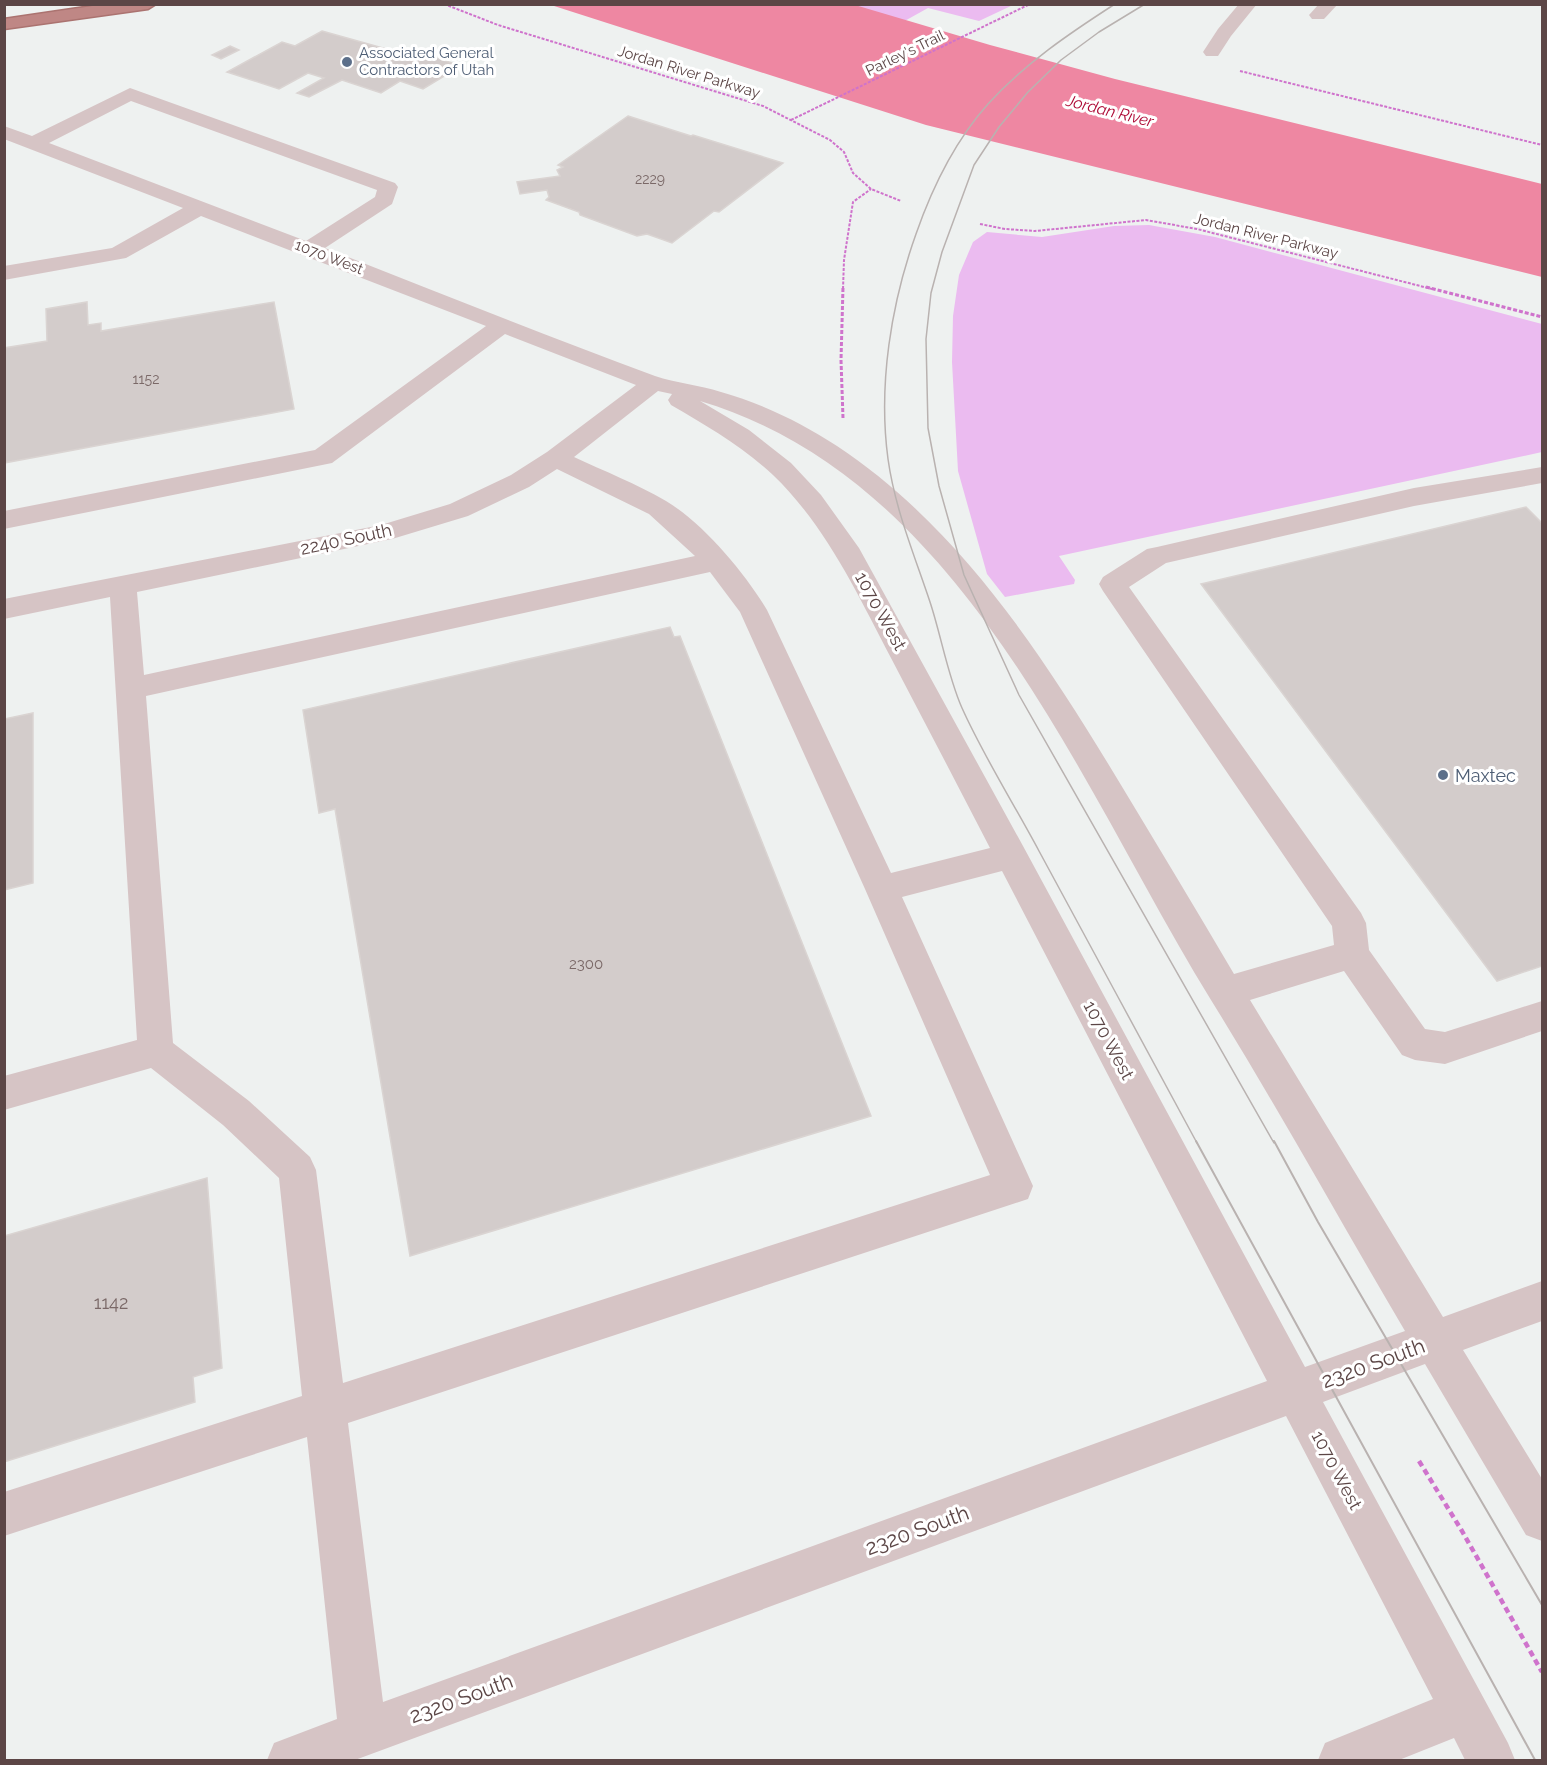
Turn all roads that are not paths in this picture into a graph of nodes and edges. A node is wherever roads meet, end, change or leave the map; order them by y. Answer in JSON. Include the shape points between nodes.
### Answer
{"nodes":[{"id":1,"x":56,"y":4,"type":"edge"},
{"id":2,"x":148,"y":4,"type":"edge"},
{"id":3,"x":1249,"y":4,"type":"edge"},
{"id":4,"x":4,"y":11,"type":"edge"},
{"id":5,"x":4,"y":24,"type":"edge"},
{"id":6,"x":1212,"y":52,"type":"road end"},
{"id":7,"x":4,"y":132,"type":"edge"},
{"id":8,"x":33,"y":143,"type":"junction"},
{"id":9,"x":201,"y":207,"type":"junction"},
{"id":10,"x":309,"y":249,"type":"junction"},
{"id":11,"x":4,"y":273,"type":"edge"},
{"id":12,"x":504,"y":324,"type":"junction"},
{"id":13,"x":653,"y":383,"type":"junction"},
{"id":14,"x":556,"y":458,"type":"junction"},
{"id":15,"x":1542,"y":475,"type":"edge"},
{"id":16,"x":4,"y":519,"type":"edge"},
{"id":17,"x":716,"y":561,"type":"junction"},
{"id":18,"x":123,"y":585,"type":"junction"},
{"id":19,"x":4,"y":609,"type":"edge"},
{"id":20,"x":130,"y":690,"type":"junction"},
{"id":21,"x":1012,"y":855,"type":"junction"},
{"id":22,"x":882,"y":889,"type":"junction"},
{"id":23,"x":1352,"y":954,"type":"junction"},
{"id":24,"x":1225,"y":992,"type":"junction"},
{"id":25,"x":1542,"y":1016,"type":"edge"},
{"id":26,"x":156,"y":1051,"type":"junction"},
{"id":27,"x":4,"y":1093,"type":"edge"},
{"id":28,"x":1542,"y":1301,"type":"edge"},
{"id":29,"x":1434,"y":1341,"type":"junction"},
{"id":30,"x":1295,"y":1392,"type":"junction"},
{"id":31,"x":325,"y":1411,"type":"junction"},
{"id":32,"x":4,"y":1514,"type":"edge"},
{"id":33,"x":1542,"y":1519,"type":"edge"},
{"id":34,"x":1464,"y":1710,"type":"junction"},
{"id":35,"x":363,"y":1734,"type":"junction"},
{"id":36,"x":291,"y":1761,"type":"edge"},
{"id":37,"x":1342,"y":1761,"type":"edge"},
{"id":38,"x":1491,"y":1761,"type":"edge"}],
"edges":[{"from":1,"to":4,"type":"highway"},
{"from":2,"to":5,"type":"highway"},
{"from":3,"to":6,"type":"street"},
{"from":7,"to":8,"type":"street","name":"1070 West"},
{"from":8,"to":9,"type":"street","name":"1070 West"},
{"from":8,"to":10,"type":"street","via":[[130,94],[388,187],[385,200]]},
{"from":9,"to":10,"type":"street","name":"1070 West"},
{"from":9,"to":11,"type":"street","via":[[118,253]]},
{"from":10,"to":12,"type":"street","name":"1070 West"},
{"from":12,"to":13,"type":"street","name":"1070 West"},
{"from":12,"to":16,"type":"street","via":[[323,457]]},
{"from":13,"to":14,"type":"street","name":"2240 South"},
{"from":13,"to":21,"type":"street","name":"1070 West","via":[[747,440],[817,506],[861,574]]},
{"from":13,"to":24,"type":"street","name":"1070 West","via":[[718,398],[759,414],[830,452],[896,502],[964,575],[1056,703]]},
{"from":14,"to":17,"type":"street","via":[[658,508]]},
{"from":14,"to":18,"type":"street","name":"2240 South","via":[[520,481],[459,510],[383,533]]},
{"from":15,"to":23,"type":"street","via":[[1414,497],[1157,556],[1113,584],[1349,923]]},
{"from":17,"to":20,"type":"street"},
{"from":17,"to":22,"type":"street","via":[[753,610]]},
{"from":18,"to":19,"type":"street","name":"2240 South"},
{"from":18,"to":20,"type":"street"},
{"from":20,"to":26,"type":"street"},
{"from":21,"to":22,"type":"street"},
{"from":21,"to":30,"type":"street","name":"1070 West"},
{"from":22,"to":31,"type":"street","via":[[1014,1186]]},
{"from":23,"to":24,"type":"street"},
{"from":23,"to":25,"type":"street","via":[[1415,1044],[1445,1048]]},
{"from":24,"to":29,"type":"street","name":"1070 West"},
{"from":26,"to":27,"type":"street"},
{"from":26,"to":31,"type":"street","via":[[236,1113],[297,1170]]},
{"from":28,"to":29,"type":"street","name":"2320 South"},
{"from":29,"to":30,"type":"street","name":"2320 South"},
{"from":29,"to":33,"type":"street","name":"1070 West"},
{"from":30,"to":34,"type":"street","name":"1070 West"},
{"from":30,"to":35,"type":"street","name":"2320 South"},
{"from":31,"to":32,"type":"street"},
{"from":31,"to":35,"type":"street"},
{"from":34,"to":37,"type":"street"},
{"from":34,"to":38,"type":"street","name":"1070 West"},
{"from":35,"to":36,"type":"street","name":"2320 South"}]}
